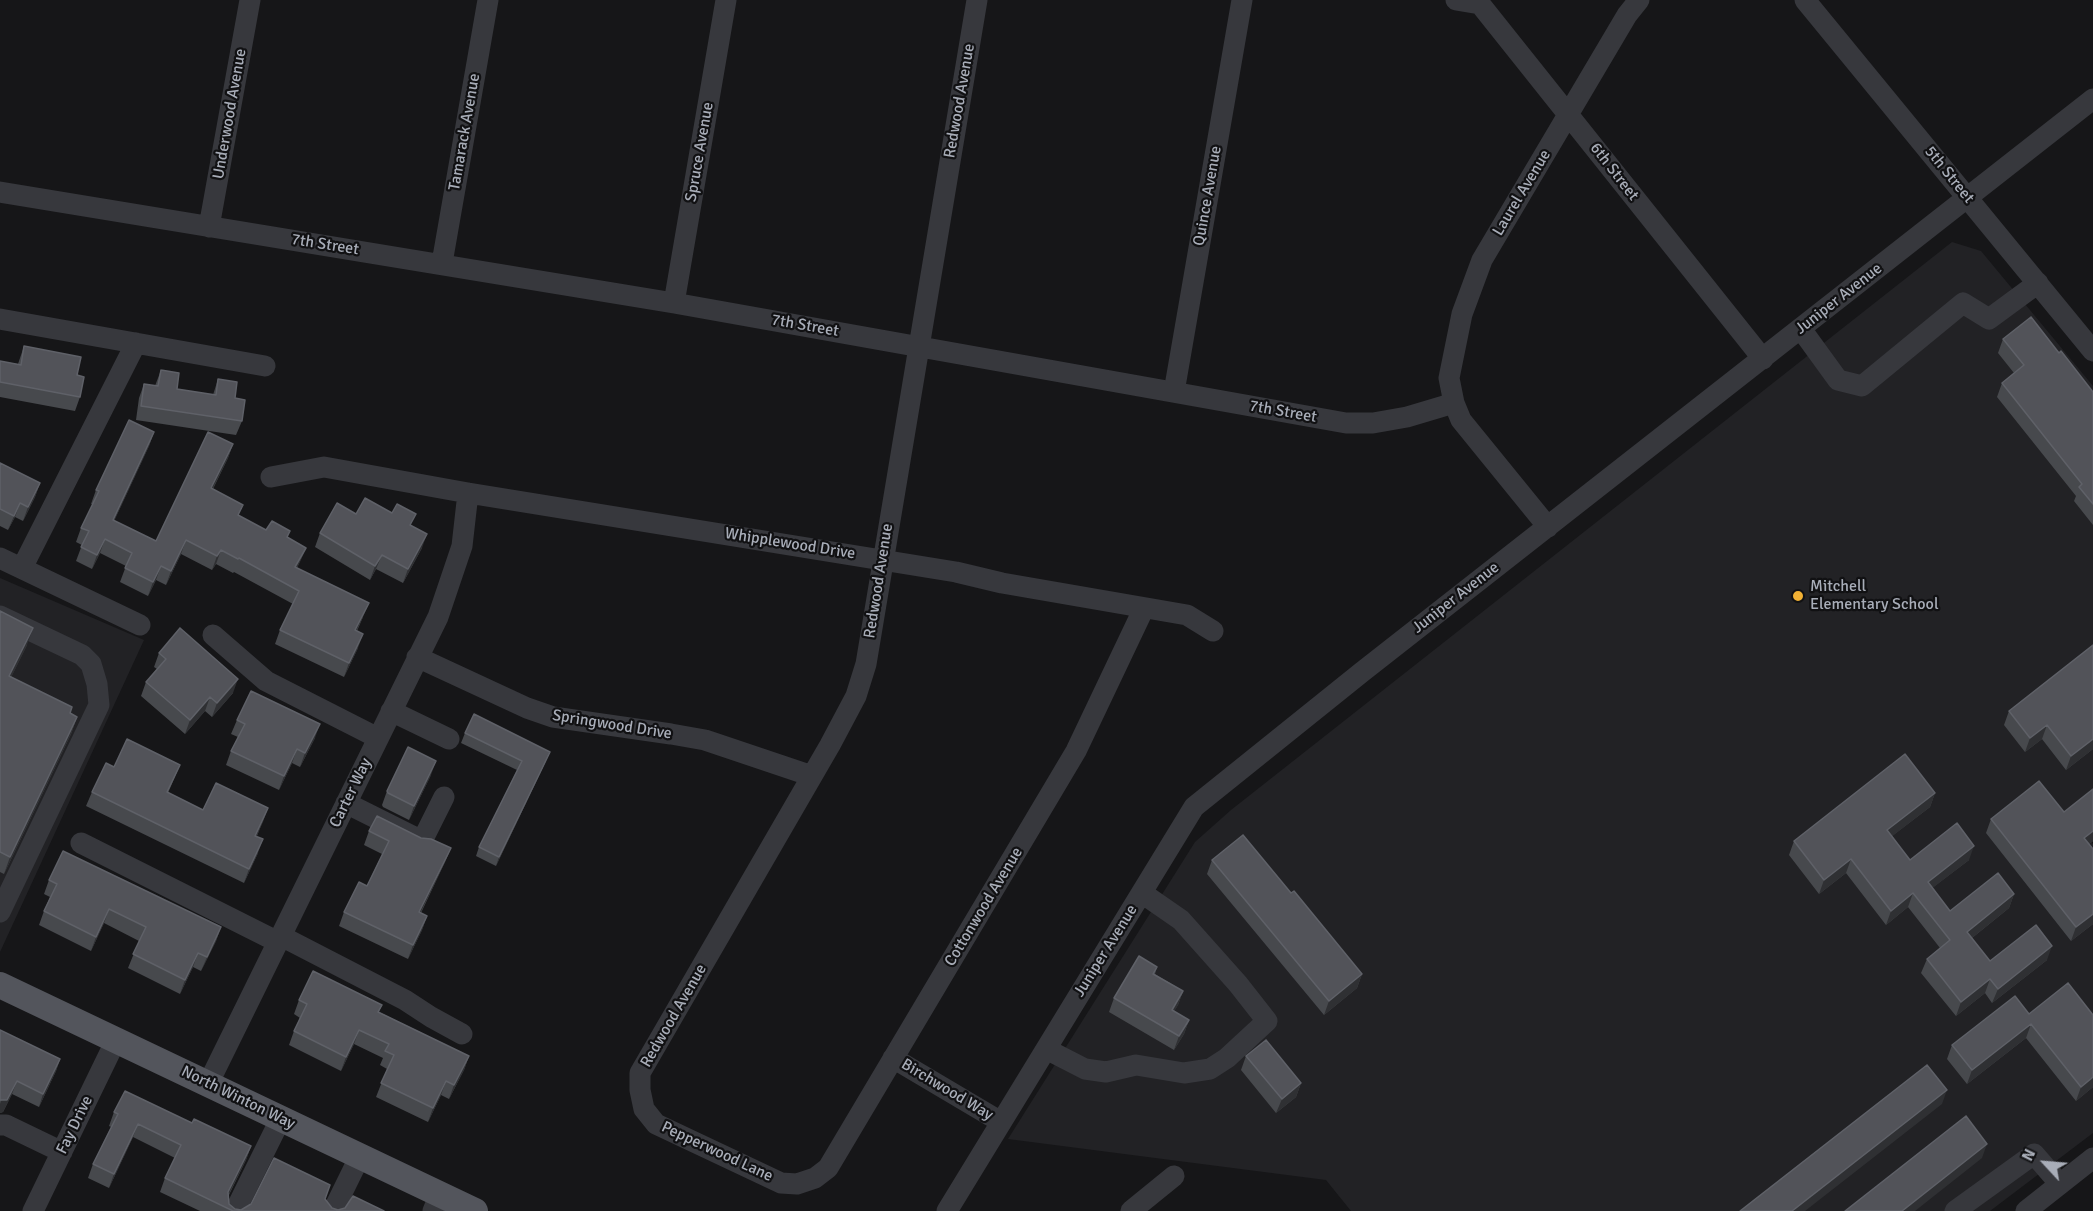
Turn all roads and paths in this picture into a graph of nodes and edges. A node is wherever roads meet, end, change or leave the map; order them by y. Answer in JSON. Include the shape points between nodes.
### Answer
{"nodes":[{"id":1,"x":250,"y":0,"type":"edge"},
{"id":2,"x":488,"y":0,"type":"edge"},
{"id":3,"x":726,"y":0,"type":"edge"},
{"id":4,"x":977,"y":0,"type":"edge"},
{"id":5,"x":1242,"y":0,"type":"edge"},
{"id":6,"x":1456,"y":0,"type":"edge"},
{"id":7,"x":1639,"y":0,"type":"edge"},
{"id":8,"x":1805,"y":0,"type":"edge"},
{"id":9,"x":1481,"y":2,"type":"edge"},
{"id":10,"x":2093,"y":99,"type":"edge"},
{"id":11,"x":1569,"y":114,"type":"junction"},
{"id":12,"x":0,"y":192,"type":"edge"},
{"id":13,"x":1967,"y":197,"type":"junction"},
{"id":14,"x":209,"y":227,"type":"junction"},
{"id":15,"x":442,"y":263,"type":"junction"},
{"id":16,"x":2038,"y":284,"type":"junction"},
{"id":17,"x":674,"y":303,"type":"junction"},
{"id":18,"x":0,"y":319,"type":"edge"},
{"id":19,"x":1801,"y":329,"type":"junction"},
{"id":20,"x":136,"y":343,"type":"junction"},
{"id":21,"x":918,"y":346,"type":"junction"},
{"id":22,"x":2093,"y":351,"type":"edge"},
{"id":23,"x":1763,"y":359,"type":"junction"},
{"id":24,"x":265,"y":366,"type":"dead end"},
{"id":25,"x":1174,"y":392,"type":"junction"},
{"id":26,"x":1454,"y":403,"type":"junction"},
{"id":27,"x":271,"y":477,"type":"dead end"},
{"id":28,"x":468,"y":494,"type":"junction"},
{"id":29,"x":1548,"y":526,"type":"junction"},
{"id":30,"x":0,"y":558,"type":"edge"},
{"id":31,"x":883,"y":559,"type":"junction"},
{"id":32,"x":21,"y":568,"type":"junction"},
{"id":33,"x":1144,"y":608,"type":"junction"},
{"id":34,"x":0,"y":616,"type":"edge"},
{"id":35,"x":140,"y":625,"type":"dead end"},
{"id":36,"x":1213,"y":631,"type":"dead end"},
{"id":37,"x":213,"y":635,"type":"dead end"},
{"id":38,"x":417,"y":657,"type":"junction"},
{"id":39,"x":391,"y":711,"type":"junction"},
{"id":40,"x":378,"y":738,"type":"junction"},
{"id":41,"x":449,"y":739,"type":"dead end"},
{"id":42,"x":812,"y":776,"type":"junction"},
{"id":43,"x":444,"y":797,"type":"dead end"},
{"id":44,"x":346,"y":803,"type":"junction"},
{"id":45,"x":81,"y":843,"type":"dead end"},
{"id":46,"x":1142,"y":892,"type":"junction"},
{"id":47,"x":0,"y":912,"type":"edge"},
{"id":48,"x":279,"y":939,"type":"junction"},
{"id":49,"x":0,"y":985,"type":"edge"},
{"id":50,"x":462,"y":1034,"type":"dead end"},
{"id":51,"x":116,"y":1040,"type":"junction"},
{"id":52,"x":1046,"y":1049,"type":"junction"},
{"id":53,"x":893,"y":1058,"type":"junction"},
{"id":54,"x":208,"y":1083,"type":"junction"},
{"id":55,"x":644,"y":1109,"type":"joint"},
{"id":56,"x":281,"y":1118,"type":"junction"},
{"id":57,"x":1001,"y":1122,"type":"junction"},
{"id":58,"x":0,"y":1125,"type":"edge"},
{"id":59,"x":62,"y":1152,"type":"junction"},
{"id":60,"x":360,"y":1156,"type":"junction"},
{"id":61,"x":2093,"y":1158,"type":"edge"},
{"id":62,"x":1174,"y":1176,"type":"dead end"},
{"id":63,"x":797,"y":1184,"type":"joint"},
{"id":64,"x":2060,"y":1184,"type":"junction"},
{"id":65,"x":436,"y":1203,"type":"edge"},
{"id":66,"x":33,"y":1211,"type":"edge"},
{"id":67,"x":235,"y":1211,"type":"edge"},
{"id":68,"x":333,"y":1211,"type":"edge"},
{"id":69,"x":475,"y":1211,"type":"edge"},
{"id":70,"x":947,"y":1211,"type":"edge"},
{"id":71,"x":1131,"y":1211,"type":"edge"},
{"id":72,"x":1955,"y":1211,"type":"edge"},
{"id":73,"x":2026,"y":1211,"type":"edge"}],
"edges":[{"from":1,"to":14,"type":"street","name":"Underwood Avenue"},
{"from":2,"to":15,"type":"street","name":"Tamarack Avenue"},
{"from":3,"to":17,"type":"street","name":"Spruce Avenue"},
{"from":4,"to":21,"type":"street","name":"Redwood Avenue"},
{"from":5,"to":25,"type":"street","name":"Quince Avenue"},
{"from":6,"to":9,"type":"street","name":"6th Street"},
{"from":7,"to":11,"type":"street","name":"Laurel Avenue"},
{"from":8,"to":13,"type":"street","name":"5th Street"},
{"from":9,"to":11,"type":"street","name":"6th Street"},
{"from":10,"to":13,"type":"street","name":"Juniper Avenue"},
{"from":11,"to":23,"type":"street","name":"6th Street"},
{"from":11,"to":26,"type":"street","name":"Laurel Avenue","via":[[1482,261],[1462,314],[1449,378]]},
{"from":12,"to":14,"type":"street","name":"7th Street"},
{"from":13,"to":16,"type":"street","name":"5th Street"},
{"from":13,"to":19,"type":"street","name":"Juniper Avenue"},
{"from":14,"to":15,"type":"street","name":"7th Street"},
{"from":15,"to":17,"type":"street","name":"7th Street"},
{"from":16,"to":19,"type":"street","via":[[1989,319],[1963,303],[1862,386],[1838,380]]},
{"from":16,"to":22,"type":"street","name":"5th Street"},
{"from":17,"to":21,"type":"street","name":"7th Street"},
{"from":18,"to":20,"type":"street"},
{"from":19,"to":23,"type":"street","name":"Juniper Avenue"},
{"from":20,"to":24,"type":"street"},
{"from":20,"to":32,"type":"street"},
{"from":21,"to":25,"type":"street","name":"7th Street"},
{"from":21,"to":31,"type":"street","name":"Redwood Avenue"},
{"from":23,"to":29,"type":"street","name":"Juniper Avenue"},
{"from":25,"to":26,"type":"street","name":"7th Street","via":[[1346,423],[1407,417]]},
{"from":26,"to":29,"type":"street","via":[[1461,420]]},
{"from":27,"to":28,"type":"street","name":"Whipplewood Drive","via":[[324,467]]},
{"from":28,"to":31,"type":"street","name":"Whipplewood Drive"},
{"from":28,"to":38,"type":"street","name":"Carter Way","via":[[456,568],[438,617]]},
{"from":29,"to":46,"type":"street","name":"Juniper Avenue","via":[[1194,807]]},
{"from":30,"to":32,"type":"street"},
{"from":31,"to":33,"type":"street","name":"Whipplewood Drive"},
{"from":31,"to":42,"type":"street","name":"Redwood Avenue","via":[[866,664],[856,696]]},
{"from":32,"to":35,"type":"street"},
{"from":33,"to":36,"type":"street","name":"Whipplewood Drive","via":[[1187,615]]},
{"from":33,"to":53,"type":"street","name":"Cottonwood Avenue","via":[[1076,751]]},
{"from":34,"to":47,"type":"street","via":[[82,655],[92,664],[99,705]]},
{"from":37,"to":40,"type":"street","via":[[266,681]]},
{"from":38,"to":39,"type":"street","name":"Carter Way"},
{"from":38,"to":42,"type":"street","name":"Springwood Drive","via":[[553,717],[705,740]]},
{"from":39,"to":40,"type":"street","name":"Carter Way"},
{"from":39,"to":41,"type":"street"},
{"from":40,"to":44,"type":"street","name":"Carter Way"},
{"from":42,"to":55,"type":"street","name":"Redwood Avenue","via":[[640,1072]]},
{"from":43,"to":44,"type":"street","via":[[422,841]]},
{"from":44,"to":48,"type":"street","name":"Carter Way"},
{"from":45,"to":48,"type":"street"},
{"from":46,"to":52,"type":"street","name":"Juniper Avenue"},
{"from":46,"to":52,"type":"street","via":[[1180,920],[1268,1021],[1210,1069],[1184,1073],[1136,1065],[1106,1072],[1085,1069]]},
{"from":48,"to":50,"type":"street","via":[[405,1000]]},
{"from":48,"to":54,"type":"street","name":"Carter Way"},
{"from":49,"to":51,"type":"main road","name":"North Winton Way"},
{"from":51,"to":54,"type":"main road","name":"North Winton Way"},
{"from":51,"to":59,"type":"street","name":"Fay Drive"},
{"from":52,"to":57,"type":"street","name":"Juniper Avenue"},
{"from":53,"to":57,"type":"street","name":"Birchwood Way"},
{"from":53,"to":63,"type":"street","name":"Cottonwood Avenue","via":[[828,1168]]},
{"from":54,"to":56,"type":"main road","name":"North Winton Way"},
{"from":55,"to":63,"type":"street","name":"Pepperwood Lane","via":[[656,1124],[781,1183]]},
{"from":56,"to":60,"type":"main road","name":"North Winton Way"},
{"from":56,"to":67,"type":"street"},
{"from":57,"to":70,"type":"street","name":"Juniper Avenue"},
{"from":58,"to":59,"type":"street"},
{"from":59,"to":66,"type":"street","name":"Fay Drive"},
{"from":60,"to":65,"type":"main road","name":"North Winton Way"},
{"from":60,"to":68,"type":"street"},
{"from":61,"to":64,"type":"street"},
{"from":62,"to":71,"type":"street"},
{"from":64,"to":72,"type":"street","via":[[2034,1154]]},
{"from":64,"to":73,"type":"street"},
{"from":65,"to":69,"type":"main road","name":"North Winton Way"}]}
